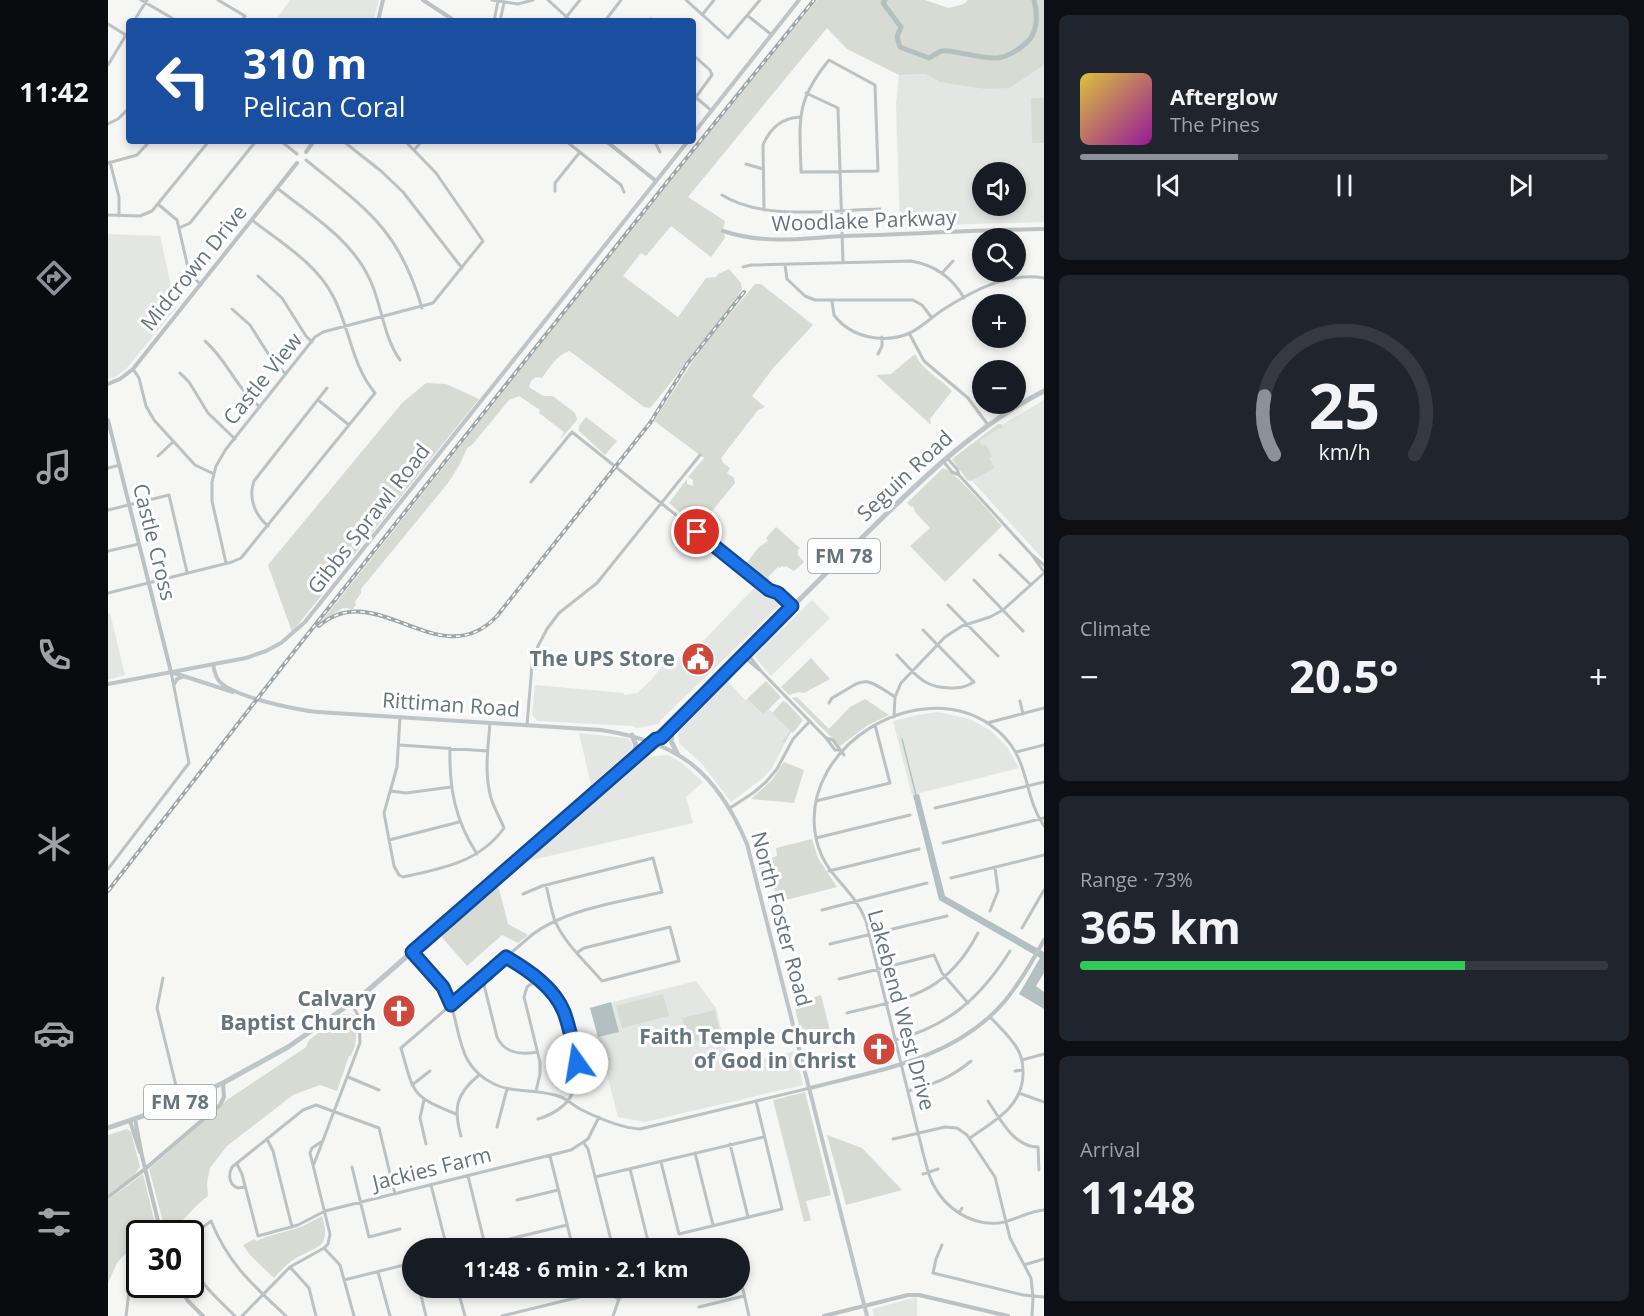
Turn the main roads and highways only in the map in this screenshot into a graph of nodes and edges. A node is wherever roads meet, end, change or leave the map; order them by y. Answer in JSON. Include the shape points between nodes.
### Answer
{"nodes":[{"id":1,"x":799,"y":0,"type":"edge"},
{"id":2,"x":696,"y":130,"type":"edge"},
{"id":3,"x":686,"y":144,"type":"edge"},
{"id":4,"x":1044,"y":391,"type":"edge"},
{"id":5,"x":213,"y":664,"type":"junction"},
{"id":6,"x":171,"y":672,"type":"junction"},
{"id":7,"x":722,"y":675,"type":"junction"},
{"id":8,"x":182,"y":676,"type":"junction"},
{"id":9,"x":108,"y":684,"type":"edge"},
{"id":10,"x":174,"y":684,"type":"road end"},
{"id":11,"x":248,"y":695,"type":"junction"},
{"id":12,"x":673,"y":726,"type":"junction"},
{"id":13,"x":632,"y":735,"type":"junction"},
{"id":14,"x":654,"y":740,"type":"junction"},
{"id":15,"x":677,"y":753,"type":"junction"},
{"id":16,"x":634,"y":758,"type":"junction"},
{"id":17,"x":108,"y":1128,"type":"edge"},
{"id":18,"x":867,"y":1316,"type":"edge"}],
"edges":[{"from":1,"to":2,"type":"main road"},
{"from":3,"to":5,"type":"main road","name":"Gibbs Sprawl Road","via":[[298,631],[260,654]]},
{"from":4,"to":7,"type":"main road","name":"Seguin Road","number":"FM 78","via":[[988,425],[945,459]]},
{"from":5,"to":6,"type":"main road","name":"Gibbs Sprawl Road"},
{"from":5,"to":11,"type":"main road","name":"Rittiman Road","via":[[222,684]]},
{"from":6,"to":8,"type":"main road","name":"Rittiman Road"},
{"from":6,"to":9,"type":"main road"},
{"from":7,"to":12,"type":"main road","name":"Seguin Road","number":"FM 78"},
{"from":7,"to":14,"type":"main road","name":"Seguin Road","number":"FM 78"},
{"from":8,"to":10,"type":"main road"},
{"from":8,"to":11,"type":"main road","name":"Rittiman Road"},
{"from":11,"to":13,"type":"main road","name":"Rittiman Road","via":[[318,712]]},
{"from":12,"to":14,"type":"main road","name":"Seguin Road","number":"FM 78"},
{"from":12,"to":15,"type":"main road","via":[[670,738]]},
{"from":13,"to":14,"type":"main road","name":"Rittiman Road"},
{"from":13,"to":16,"type":"main road"},
{"from":14,"to":15,"type":"main road","name":"North Foster Road"},
{"from":14,"to":16,"type":"main road","name":"Seguin Road","number":"FM 78"},
{"from":15,"to":18,"type":"main road","name":"North Foster Road","via":[[704,774],[730,808],[753,863]]},
{"from":16,"to":17,"type":"main road","name":"Seguin Road","number":"FM 78","via":[[351,1003],[288,1047],[223,1083]]}]}
